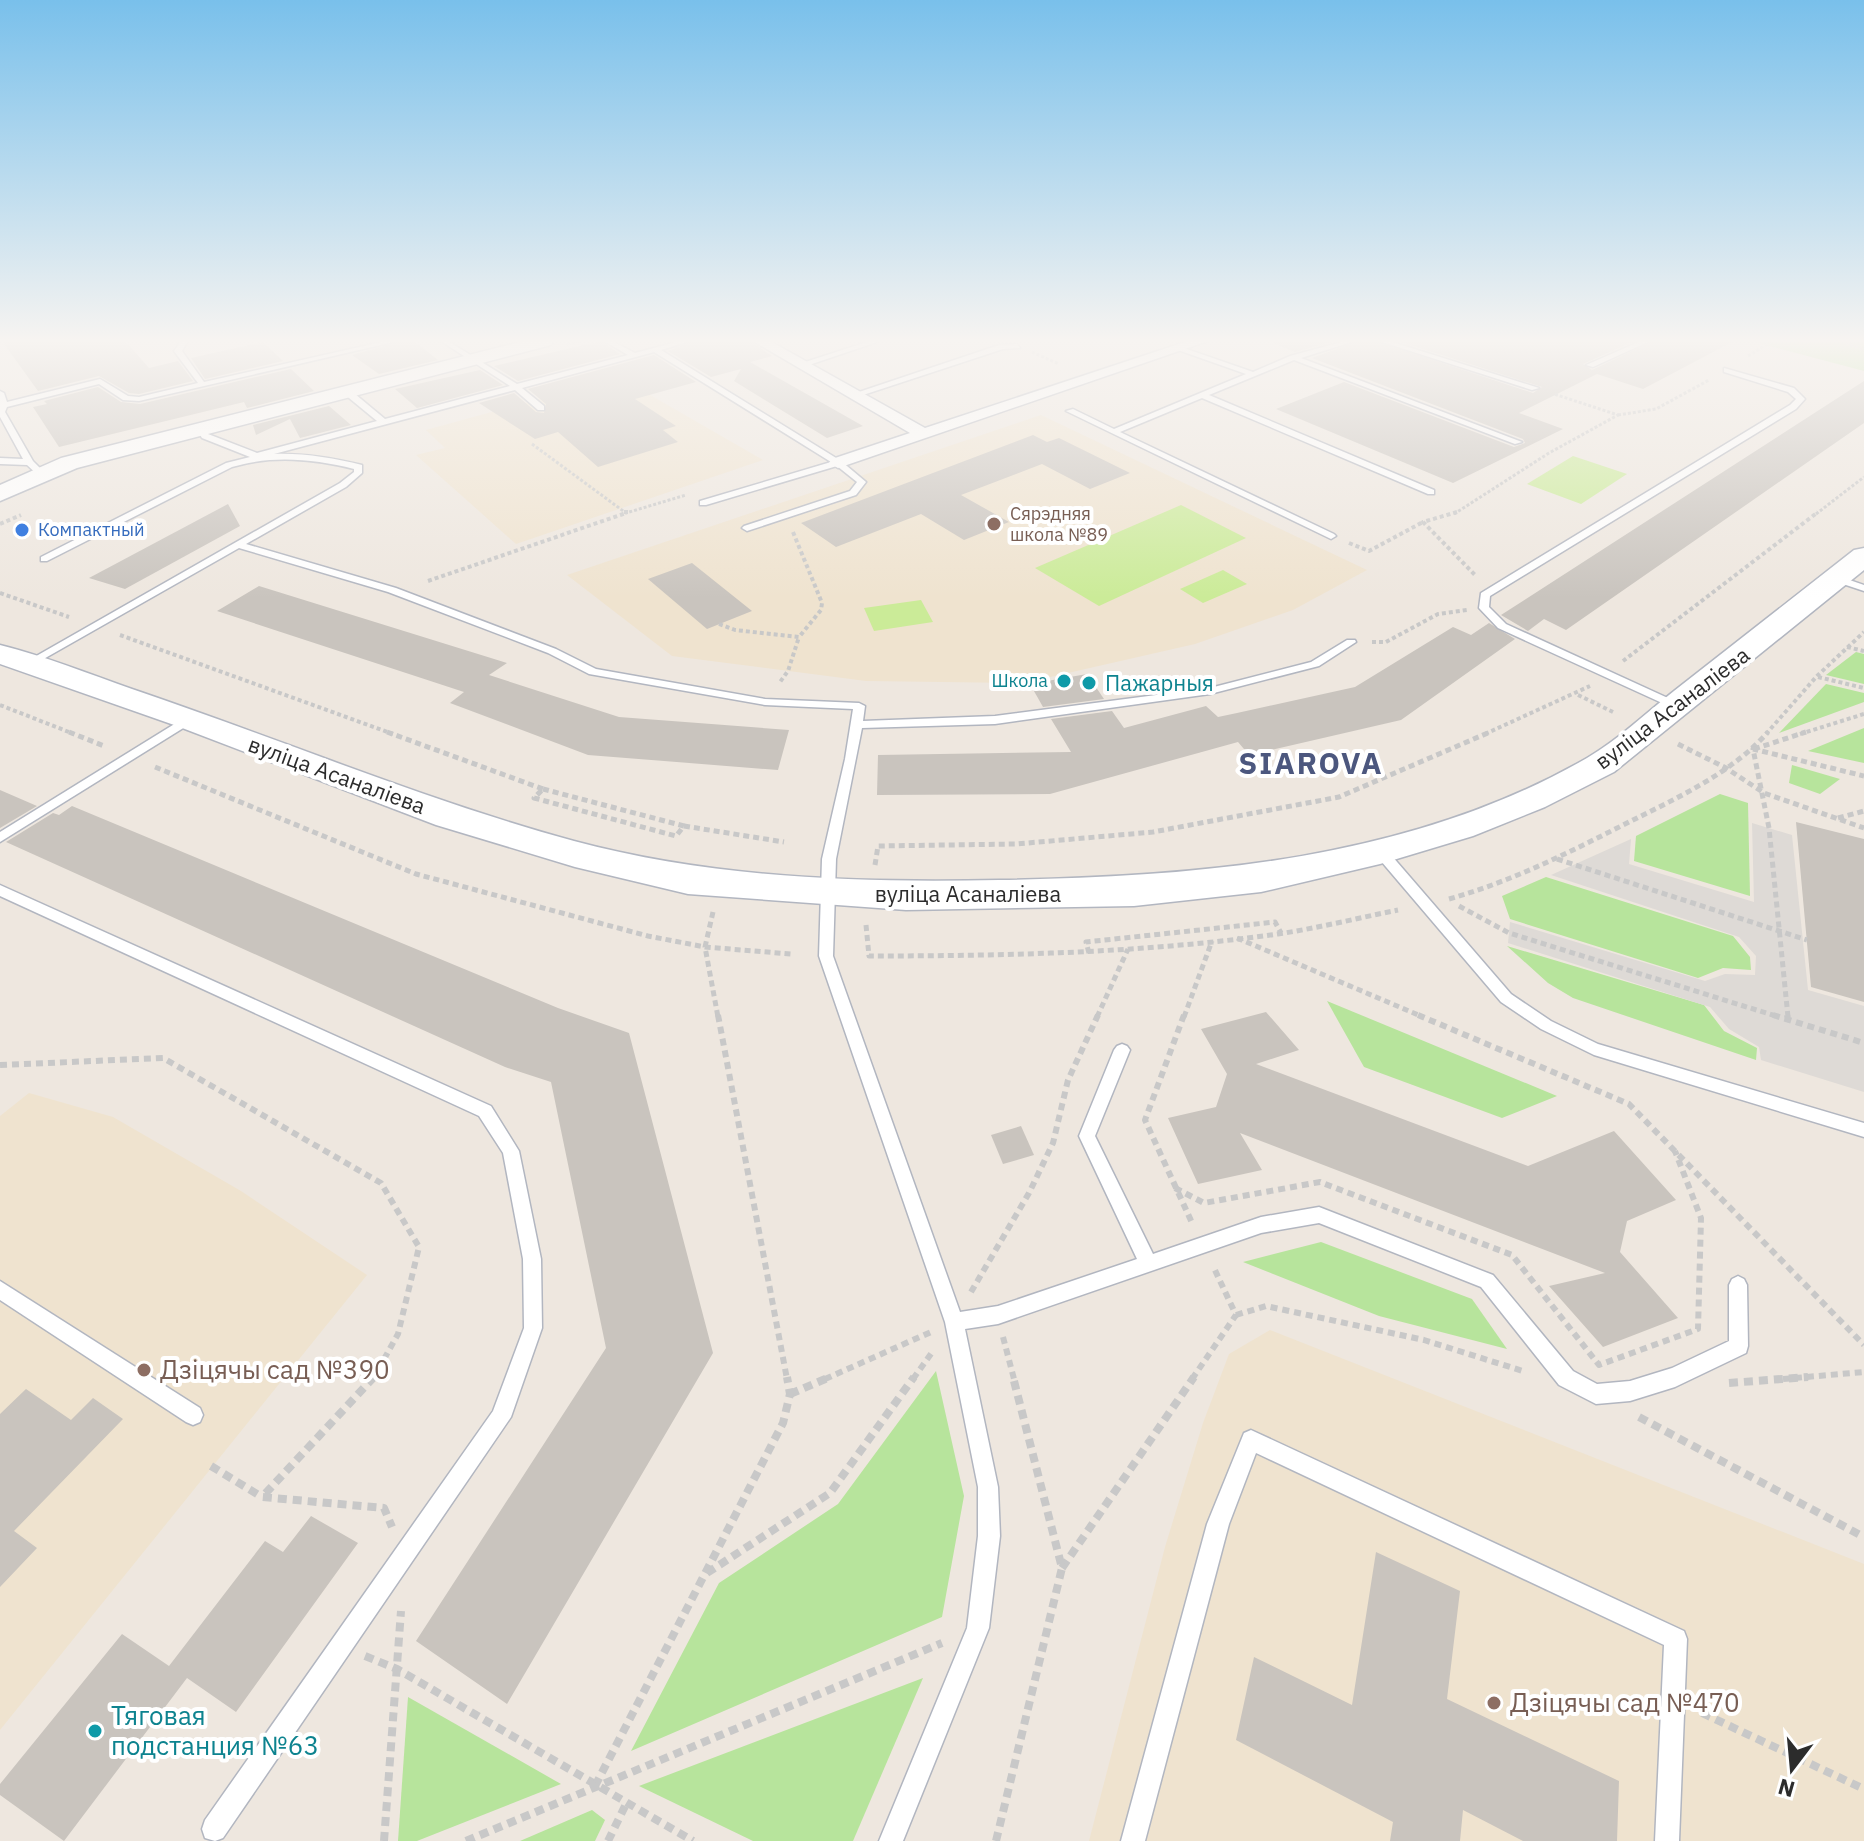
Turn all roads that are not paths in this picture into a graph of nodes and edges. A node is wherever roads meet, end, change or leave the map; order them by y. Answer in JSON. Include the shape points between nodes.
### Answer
{"nodes":[{"id":1,"x":10,"y":427,"type":"edge"},
{"id":2,"x":204,"y":427,"type":"edge"},
{"id":3,"x":365,"y":427,"type":"edge"},
{"id":4,"x":780,"y":427,"type":"edge"},
{"id":5,"x":910,"y":427,"type":"edge"},
{"id":6,"x":944,"y":427,"type":"edge"},
{"id":7,"x":1109,"y":427,"type":"edge"},
{"id":8,"x":1125,"y":427,"type":"edge"},
{"id":9,"x":1277,"y":427,"type":"edge"},
{"id":10,"x":1478,"y":427,"type":"edge"},
{"id":11,"x":1760,"y":427,"type":"edge"},
{"id":12,"x":200,"y":428,"type":"junction"},
{"id":13,"x":1117,"y":430,"type":"junction"},
{"id":14,"x":923,"y":434,"type":"junction"},
{"id":15,"x":1518,"y":442,"type":"dead end"},
{"id":16,"x":256,"y":456,"type":"junction"},
{"id":17,"x":0,"y":461,"type":"edge"},
{"id":18,"x":838,"y":463,"type":"junction"},
{"id":19,"x":36,"y":468,"type":"junction"},
{"id":20,"x":1431,"y":492,"type":"dead end"},
{"id":21,"x":0,"y":494,"type":"edge"},
{"id":22,"x":703,"y":503,"type":"dead end"},
{"id":23,"x":747,"y":528,"type":"dead end"},
{"id":24,"x":1331,"y":536,"type":"road end"},
{"id":25,"x":237,"y":544,"type":"junction"},
{"id":26,"x":1864,"y":556,"type":"edge"},
{"id":27,"x":44,"y":559,"type":"dead end"},
{"id":28,"x":1851,"y":584,"type":"edge"},
{"id":29,"x":1351,"y":642,"type":"road end"},
{"id":30,"x":11,"y":656,"type":"edge"},
{"id":31,"x":1677,"y":706,"type":"junction"},
{"id":32,"x":189,"y":719,"type":"junction"},
{"id":33,"x":858,"y":725,"type":"junction"},
{"id":34,"x":0,"y":838,"type":"edge"},
{"id":35,"x":1380,"y":851,"type":"junction"},
{"id":36,"x":0,"y":890,"type":"edge"},
{"id":37,"x":825,"y":893,"type":"junction"},
{"id":38,"x":1122,"y":1050,"type":"dead end"},
{"id":39,"x":1864,"y":1130,"type":"edge"},
{"id":40,"x":1148,"y":1263,"type":"junction"},
{"id":41,"x":1738,"y":1285,"type":"dead end"},
{"id":42,"x":0,"y":1290,"type":"edge"},
{"id":43,"x":954,"y":1322,"type":"junction"},
{"id":44,"x":193,"y":1415,"type":"dead end"},
{"id":45,"x":214,"y":1829,"type":"dead end"},
{"id":46,"x":891,"y":1841,"type":"edge"},
{"id":47,"x":1133,"y":1841,"type":"edge"},
{"id":48,"x":1667,"y":1841,"type":"edge"}],
"edges":[{"from":1,"to":19,"type":"lane"},
{"from":2,"to":12,"type":"street"},
{"from":3,"to":16,"type":"lane"},
{"from":4,"to":18,"type":"lane"},
{"from":5,"to":14,"type":"street"},
{"from":6,"to":14,"type":"street"},
{"from":7,"to":13,"type":"lane"},
{"from":8,"to":13,"type":"lane"},
{"from":9,"to":20,"type":"lane"},
{"from":10,"to":15,"type":"lane"},
{"from":11,"to":31,"type":"lane","via":[[1485,595],[1484,608],[1502,626]]},
{"from":12,"to":16,"type":"lane","via":[[205,436]]},
{"from":12,"to":19,"type":"street"},
{"from":13,"to":24,"type":"lane"},
{"from":14,"to":18,"type":"street"},
{"from":16,"to":25,"type":"lane","via":[[302,456],[359,467],[343,485]]},
{"from":16,"to":27,"type":"lane"},
{"from":17,"to":19,"type":"lane"},
{"from":18,"to":22,"type":"lane"},
{"from":18,"to":23,"type":"lane","via":[[862,482],[860,488]]},
{"from":19,"to":21,"type":"street"},
{"from":25,"to":30,"type":"lane","via":[[95,626]]},
{"from":25,"to":33,"type":"lane","via":[[392,590],[593,672],[765,702],[859,706]]},
{"from":26,"to":28,"type":"main road","name":"вуліца Асаналіева"},
{"from":28,"to":31,"type":"main road","name":"вуліца Асаналіева"},
{"from":29,"to":33,"type":"lane","via":[[1315,664],[1210,691],[995,720]]},
{"from":30,"to":32,"type":"main road","name":"вуліца Асаналіева"},
{"from":31,"to":35,"type":"main road","name":"вуліца Асаналіева","via":[[1602,764],[1532,799]]},
{"from":32,"to":34,"type":"lane"},
{"from":32,"to":37,"type":"main road","name":"вуліца Асаналіева","via":[[449,816],[575,854],[699,882]]},
{"from":33,"to":37,"type":"lane"},
{"from":35,"to":37,"type":"main road","name":"вуліца Асаналіева","via":[[1261,878],[1134,892]]},
{"from":35,"to":39,"type":"lane","via":[[1506,998],[1546,1025],[1594,1049]]},
{"from":36,"to":45,"type":"lane","via":[[485,1111],[511,1151],[532,1259],[533,1328],[501,1417]]},
{"from":37,"to":43,"type":"lane","via":[[826,956]]},
{"from":38,"to":40,"type":"lane","via":[[1087,1136]]},
{"from":40,"to":41,"type":"lane","via":[[1261,1225],[1319,1215],[1487,1281],[1566,1378],[1596,1394],[1630,1391],[1675,1377],[1739,1346]]},
{"from":40,"to":43,"type":"lane","via":[[998,1315]]},
{"from":42,"to":44,"type":"lane"},
{"from":43,"to":46,"type":"lane","via":[[988,1487],[989,1536],[978,1628]]},
{"from":47,"to":48,"type":"lane","via":[[1218,1524],[1251,1440],[1676,1639]]}]}
